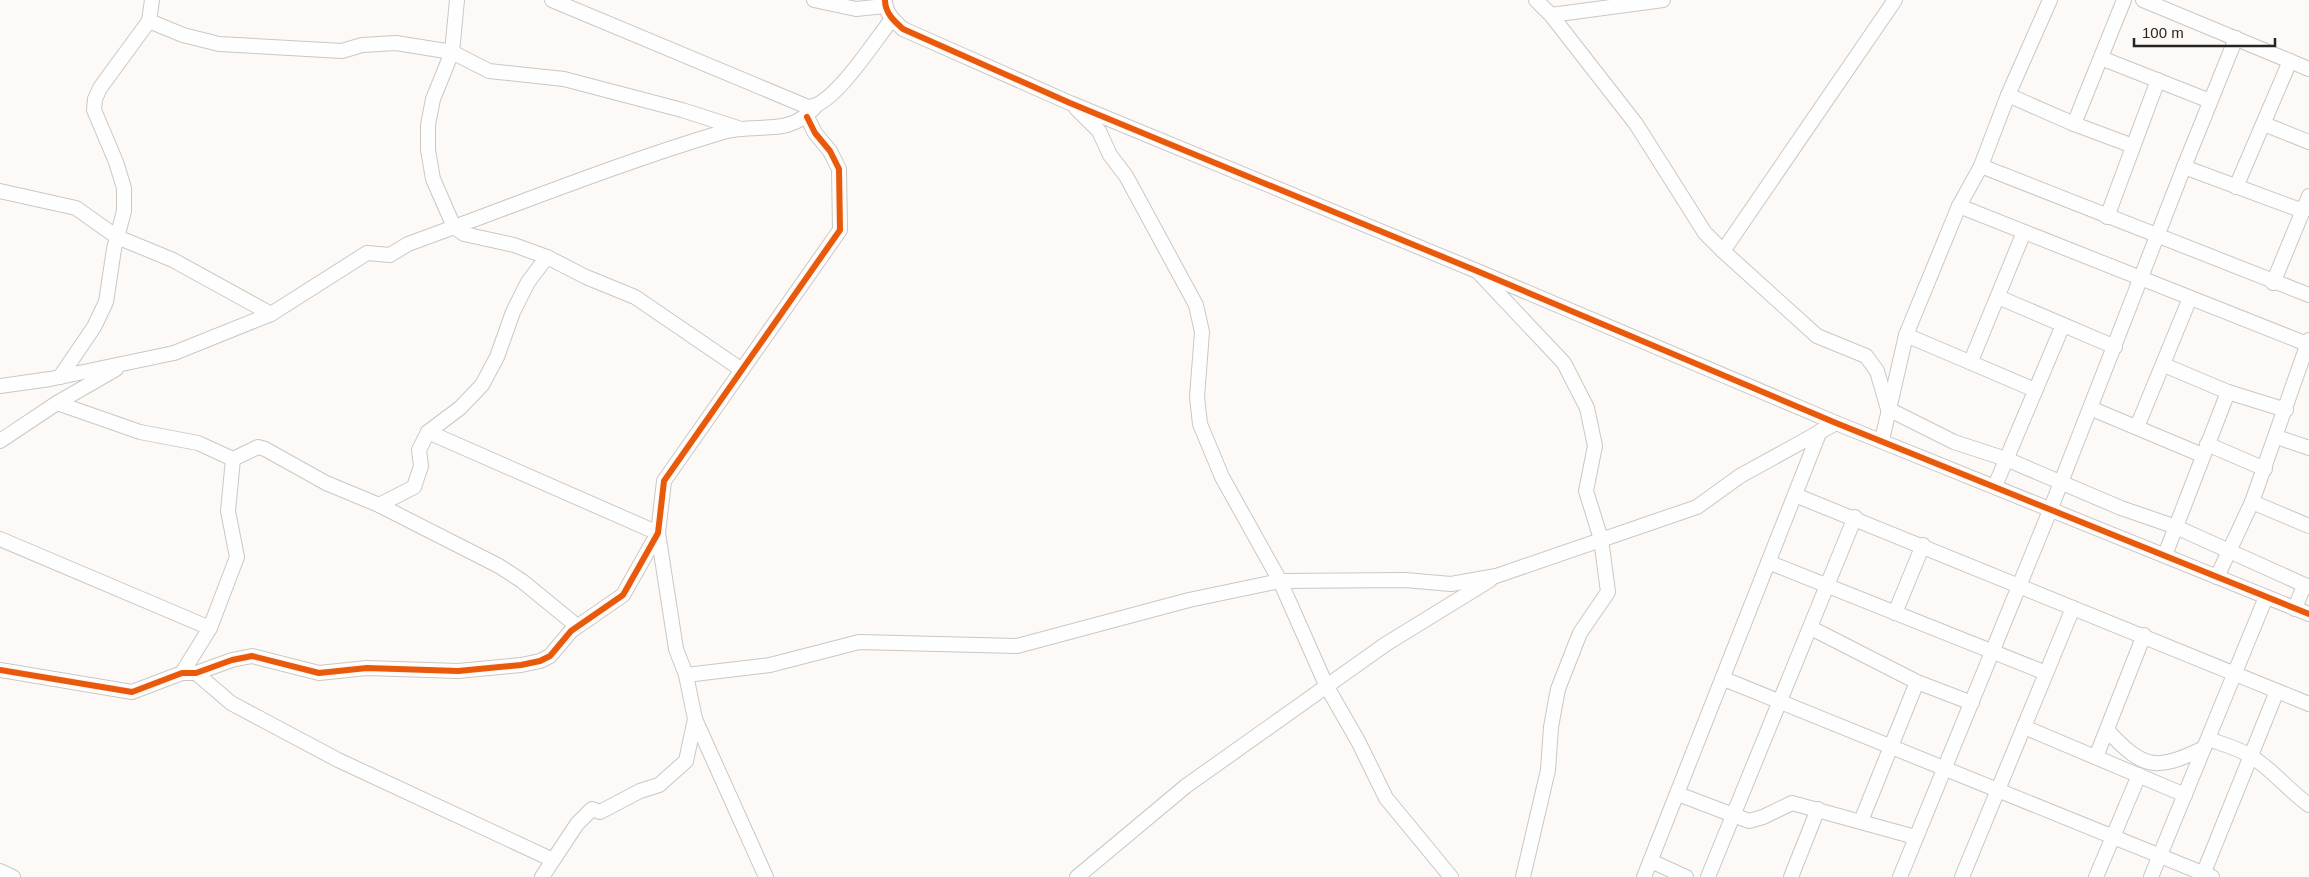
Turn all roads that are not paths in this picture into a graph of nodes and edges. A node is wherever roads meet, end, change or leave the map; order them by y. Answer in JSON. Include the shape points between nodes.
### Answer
{"nodes":[{"id":1,"x":152,"y":0,"type":"edge"},
{"id":2,"x":457,"y":0,"type":"edge"},
{"id":3,"x":552,"y":0,"type":"edge"},
{"id":4,"x":814,"y":0,"type":"edge"},
{"id":5,"x":1536,"y":0,"type":"edge"},
{"id":6,"x":1663,"y":0,"type":"edge"},
{"id":7,"x":1895,"y":0,"type":"edge"},
{"id":8,"x":2050,"y":0,"type":"edge"},
{"id":9,"x":2124,"y":0,"type":"edge"},
{"id":10,"x":2143,"y":0,"type":"edge"},
{"id":11,"x":885,"y":3,"type":"edge"},
{"id":12,"x":1551,"y":15,"type":"junction"},
{"id":13,"x":892,"y":19,"type":"junction"},
{"id":14,"x":149,"y":21,"type":"junction"},
{"id":15,"x":2236,"y":38,"type":"junction"},
{"id":16,"x":452,"y":52,"type":"junction"},
{"id":17,"x":2101,"y":58,"type":"junction"},
{"id":18,"x":2290,"y":61,"type":"junction"},
{"id":19,"x":2309,"y":69,"type":"edge"},
{"id":20,"x":2158,"y":80,"type":"junction"},
{"id":21,"x":2008,"y":94,"type":"junction"},
{"id":22,"x":2210,"y":101,"type":"junction"},
{"id":23,"x":1070,"y":102,"type":"junction"},
{"id":24,"x":811,"y":112,"type":"junction"},
{"id":25,"x":2074,"y":124,"type":"junction"},
{"id":26,"x":2264,"y":124,"type":"junction"},
{"id":27,"x":744,"y":130,"type":"junction"},
{"id":28,"x":2309,"y":142,"type":"edge"},
{"id":29,"x":2133,"y":146,"type":"junction"},
{"id":30,"x":1981,"y":166,"type":"junction"},
{"id":31,"x":2184,"y":167,"type":"junction"},
{"id":32,"x":2236,"y":187,"type":"junction"},
{"id":33,"x":0,"y":191,"type":"edge"},
{"id":34,"x":2309,"y":196,"type":"edge"},
{"id":35,"x":1959,"y":206,"type":"junction"},
{"id":36,"x":2303,"y":211,"type":"junction"},
{"id":37,"x":2107,"y":217,"type":"junction"},
{"id":38,"x":454,"y":227,"type":"junction"},
{"id":39,"x":2024,"y":232,"type":"junction"},
{"id":40,"x":118,"y":237,"type":"junction"},
{"id":41,"x":2157,"y":237,"type":"junction"},
{"id":42,"x":1723,"y":252,"type":"junction"},
{"id":43,"x":547,"y":257,"type":"junction"},
{"id":44,"x":1477,"y":270,"type":"junction"},
{"id":45,"x":2141,"y":279,"type":"junction"},
{"id":46,"x":2273,"y":282,"type":"junction"},
{"id":47,"x":2309,"y":295,"type":"edge"},
{"id":48,"x":1998,"y":298,"type":"junction"},
{"id":49,"x":2190,"y":298,"type":"junction"},
{"id":50,"x":271,"y":314,"type":"junction"},
{"id":51,"x":2063,"y":325,"type":"junction"},
{"id":52,"x":1906,"y":335,"type":"junction"},
{"id":53,"x":2308,"y":342,"type":"edge"},
{"id":54,"x":2115,"y":347,"type":"junction"},
{"id":55,"x":1971,"y":361,"type":"junction"},
{"id":56,"x":129,"y":362,"type":"junction"},
{"id":57,"x":2164,"y":365,"type":"junction"},
{"id":58,"x":742,"y":370,"type":"junction"},
{"id":59,"x":60,"y":377,"type":"junction"},
{"id":60,"x":0,"y":386,"type":"edge"},
{"id":61,"x":2034,"y":390,"type":"junction"},
{"id":62,"x":2228,"y":392,"type":"junction"},
{"id":63,"x":57,"y":403,"type":"junction"},
{"id":64,"x":2090,"y":408,"type":"junction"},
{"id":65,"x":1888,"y":409,"type":"junction"},
{"id":66,"x":2286,"y":410,"type":"junction"},
{"id":67,"x":1836,"y":423,"type":"junction"},
{"id":68,"x":2138,"y":428,"type":"junction"},
{"id":69,"x":1820,"y":431,"type":"junction"},
{"id":70,"x":428,"y":432,"type":"junction"},
{"id":71,"x":2277,"y":436,"type":"junction"},
{"id":72,"x":1882,"y":440,"type":"junction"},
{"id":73,"x":0,"y":441,"type":"edge"},
{"id":74,"x":2309,"y":448,"type":"edge"},
{"id":75,"x":2205,"y":450,"type":"junction"},
{"id":76,"x":2006,"y":459,"type":"junction"},
{"id":77,"x":233,"y":460,"type":"junction"},
{"id":78,"x":2264,"y":469,"type":"junction"},
{"id":79,"x":2060,"y":483,"type":"junction"},
{"id":80,"x":1995,"y":486,"type":"junction"},
{"id":81,"x":1795,"y":494,"type":"junction"},
{"id":82,"x":2252,"y":502,"type":"junction"},
{"id":83,"x":379,"y":505,"type":"junction"},
{"id":84,"x":2051,"y":508,"type":"junction"},
{"id":85,"x":1855,"y":518,"type":"junction"},
{"id":86,"x":2309,"y":526,"type":"edge"},
{"id":87,"x":2176,"y":527,"type":"junction"},
{"id":88,"x":658,"y":534,"type":"junction"},
{"id":89,"x":0,"y":539,"type":"edge"},
{"id":90,"x":1602,"y":539,"type":"junction"},
{"id":91,"x":1923,"y":545,"type":"junction"},
{"id":92,"x":2228,"y":551,"type":"junction"},
{"id":93,"x":2165,"y":555,"type":"junction"},
{"id":94,"x":1768,"y":562,"type":"junction"},
{"id":95,"x":1496,"y":576,"type":"junction"},
{"id":96,"x":2217,"y":577,"type":"junction"},
{"id":97,"x":1280,"y":581,"type":"junction"},
{"id":98,"x":1827,"y":584,"type":"junction"},
{"id":99,"x":2307,"y":586,"type":"edge"},
{"id":100,"x":2020,"y":587,"type":"junction"},
{"id":101,"x":2266,"y":596,"type":"junction"},
{"id":102,"x":2073,"y":608,"type":"junction"},
{"id":103,"x":2295,"y":609,"type":"junction"},
{"id":104,"x":1895,"y":613,"type":"junction"},
{"id":105,"x":2309,"y":614,"type":"edge"},
{"id":106,"x":577,"y":626,"type":"junction"},
{"id":107,"x":210,"y":628,"type":"junction"},
{"id":108,"x":1811,"y":628,"type":"junction"},
{"id":109,"x":2144,"y":636,"type":"junction"},
{"id":110,"x":1993,"y":651,"type":"junction"},
{"id":111,"x":0,"y":670,"type":"edge"},
{"id":112,"x":182,"y":672,"type":"junction"},
{"id":113,"x":196,"y":673,"type":"junction"},
{"id":114,"x":2046,"y":673,"type":"junction"},
{"id":115,"x":2235,"y":674,"type":"junction"},
{"id":116,"x":686,"y":675,"type":"junction"},
{"id":117,"x":1724,"y":679,"type":"junction"},
{"id":118,"x":1917,"y":682,"type":"junction"},
{"id":119,"x":1328,"y":687,"type":"junction"},
{"id":120,"x":2277,"y":691,"type":"junction"},
{"id":121,"x":1780,"y":702,"type":"junction"},
{"id":122,"x":1972,"y":703,"type":"junction"},
{"id":123,"x":2309,"y":704,"type":"edge"},
{"id":124,"x":695,"y":719,"type":"junction"},
{"id":125,"x":2024,"y":727,"type":"junction"},
{"id":126,"x":2107,"y":730,"type":"junction"},
{"id":127,"x":2206,"y":743,"type":"junction"},
{"id":128,"x":1892,"y":747,"type":"junction"},
{"id":129,"x":2251,"y":756,"type":"junction"},
{"id":130,"x":2096,"y":757,"type":"junction"},
{"id":131,"x":1944,"y":767,"type":"junction"},
{"id":132,"x":2139,"y":775,"type":"junction"},
{"id":133,"x":1998,"y":790,"type":"junction"},
{"id":134,"x":1678,"y":794,"type":"junction"},
{"id":135,"x":2185,"y":795,"type":"junction"},
{"id":136,"x":2309,"y":805,"type":"edge"},
{"id":137,"x":1818,"y":809,"type":"junction"},
{"id":138,"x":1733,"y":815,"type":"junction"},
{"id":139,"x":1861,"y":821,"type":"junction"},
{"id":140,"x":2114,"y":836,"type":"junction"},
{"id":141,"x":1915,"y":837,"type":"junction"},
{"id":142,"x":2160,"y":856,"type":"junction"},
{"id":143,"x":553,"y":860,"type":"junction"},
{"id":144,"x":1651,"y":861,"type":"junction"},
{"id":145,"x":0,"y":871,"type":"edge"},
{"id":146,"x":2206,"y":876,"type":"edge"},
{"id":147,"x":14,"y":877,"type":"edge"},
{"id":148,"x":542,"y":877,"type":"edge"},
{"id":149,"x":766,"y":877,"type":"edge"},
{"id":150,"x":1077,"y":877,"type":"edge"},
{"id":151,"x":1451,"y":877,"type":"edge"},
{"id":152,"x":1523,"y":877,"type":"edge"},
{"id":153,"x":1644,"y":877,"type":"edge"},
{"id":154,"x":1686,"y":877,"type":"edge"},
{"id":155,"x":1708,"y":877,"type":"edge"},
{"id":156,"x":1791,"y":877,"type":"edge"},
{"id":157,"x":1900,"y":877,"type":"edge"},
{"id":158,"x":1962,"y":877,"type":"edge"},
{"id":159,"x":2096,"y":877,"type":"edge"},
{"id":160,"x":2151,"y":877,"type":"edge"}],
"edges":[{"from":1,"to":14,"type":"street"},
{"from":2,"to":16,"type":"street"},
{"from":3,"to":24,"type":"street","via":[[808,107]]},
{"from":4,"to":11,"type":"street","via":[[856,9]]},
{"from":5,"to":12,"type":"street"},
{"from":6,"to":12,"type":"street"},
{"from":7,"to":42,"type":"street"},
{"from":8,"to":21,"type":"street"},
{"from":9,"to":17,"type":"street"},
{"from":10,"to":15,"type":"street"},
{"from":11,"to":13,"type":"street"},
{"from":12,"to":42,"type":"street","via":[[1636,124],[1705,233]]},
{"from":13,"to":23,"type":"street","via":[[902,29]]},
{"from":13,"to":24,"type":"street","via":[[839,86]]},
{"from":14,"to":16,"type":"street","via":[[183,35],[219,44],[342,51],[362,44],[396,43]]},
{"from":14,"to":40,"type":"street","via":[[95,99],[94,110],[124,188],[124,211]]},
{"from":15,"to":18,"type":"street"},
{"from":15,"to":22,"type":"street"},
{"from":16,"to":27,"type":"street","via":[[489,71],[564,79]]},
{"from":16,"to":38,"type":"street","via":[[433,99],[428,150],[433,179]]},
{"from":17,"to":20,"type":"street"},
{"from":17,"to":25,"type":"street"},
{"from":18,"to":19,"type":"street"},
{"from":18,"to":26,"type":"street"},
{"from":20,"to":22,"type":"street"},
{"from":20,"to":29,"type":"street"},
{"from":21,"to":25,"type":"street"},
{"from":21,"to":30,"type":"street"},
{"from":22,"to":31,"type":"street"},
{"from":23,"to":44,"type":"street"},
{"from":23,"to":97,"type":"street","via":[[1099,131],[1196,305],[1202,332],[1197,397],[1200,424],[1222,477]]},
{"from":24,"to":27,"type":"street","via":[[797,122],[773,129]]},
{"from":24,"to":58,"type":"street","via":[[815,133],[839,169],[840,230]]},
{"from":25,"to":29,"type":"street"},
{"from":26,"to":28,"type":"street"},
{"from":26,"to":32,"type":"street"},
{"from":27,"to":38,"type":"street","via":[[726,131],[609,168]]},
{"from":29,"to":37,"type":"street"},
{"from":30,"to":35,"type":"street"},
{"from":30,"to":37,"type":"street"},
{"from":31,"to":32,"type":"street"},
{"from":31,"to":41,"type":"street"},
{"from":32,"to":36,"type":"street"},
{"from":33,"to":40,"type":"street","via":[[76,208]]},
{"from":34,"to":36,"type":"street"},
{"from":35,"to":39,"type":"street"},
{"from":35,"to":52,"type":"street"},
{"from":36,"to":46,"type":"street"},
{"from":37,"to":41,"type":"street"},
{"from":38,"to":43,"type":"street","via":[[464,234],[514,245]]},
{"from":38,"to":50,"type":"street","via":[[408,244],[390,256],[367,254]]},
{"from":39,"to":45,"type":"street"},
{"from":39,"to":48,"type":"street"},
{"from":40,"to":50,"type":"street","via":[[173,260]]},
{"from":40,"to":59,"type":"street","via":[[106,302],[94,327]]},
{"from":41,"to":45,"type":"street"},
{"from":41,"to":46,"type":"street"},
{"from":42,"to":65,"type":"street","via":[[1817,336],[1866,356],[1877,371]]},
{"from":43,"to":58,"type":"street","via":[[635,297]]},
{"from":43,"to":70,"type":"street","via":[[513,312],[498,357],[482,385],[460,408]]},
{"from":44,"to":67,"type":"street"},
{"from":44,"to":90,"type":"street","via":[[1564,363],[1587,408],[1596,446],[1586,491]]},
{"from":45,"to":49,"type":"street"},
{"from":45,"to":54,"type":"street"},
{"from":46,"to":47,"type":"street"},
{"from":48,"to":51,"type":"street"},
{"from":48,"to":55,"type":"street"},
{"from":49,"to":53,"type":"street"},
{"from":49,"to":57,"type":"street"},
{"from":50,"to":56,"type":"street","via":[[174,353]]},
{"from":51,"to":54,"type":"street"},
{"from":51,"to":61,"type":"street"},
{"from":52,"to":55,"type":"street"},
{"from":52,"to":65,"type":"street"},
{"from":53,"to":66,"type":"street"},
{"from":54,"to":64,"type":"street"},
{"from":55,"to":61,"type":"street"},
{"from":56,"to":59,"type":"street"},
{"from":56,"to":63,"type":"street"},
{"from":57,"to":62,"type":"street"},
{"from":57,"to":68,"type":"street"},
{"from":58,"to":88,"type":"street","via":[[664,481]]},
{"from":59,"to":60,"type":"street"},
{"from":61,"to":76,"type":"street"},
{"from":62,"to":66,"type":"street"},
{"from":62,"to":75,"type":"street"},
{"from":63,"to":73,"type":"street"},
{"from":63,"to":77,"type":"street","via":[[140,432],[198,443]]},
{"from":64,"to":68,"type":"street"},
{"from":64,"to":79,"type":"street"},
{"from":65,"to":72,"type":"street"},
{"from":65,"to":76,"type":"street","via":[[1954,442]]},
{"from":66,"to":71,"type":"street"},
{"from":67,"to":69,"type":"street"},
{"from":67,"to":72,"type":"street"},
{"from":68,"to":75,"type":"street"},
{"from":69,"to":81,"type":"street"},
{"from":69,"to":90,"type":"street","via":[[1740,476],[1697,507]]},
{"from":70,"to":83,"type":"street","via":[[419,450],[421,466],[414,487]]},
{"from":70,"to":88,"type":"street"},
{"from":71,"to":74,"type":"street"},
{"from":71,"to":78,"type":"street"},
{"from":72,"to":80,"type":"street"},
{"from":75,"to":78,"type":"street"},
{"from":75,"to":87,"type":"street"},
{"from":76,"to":79,"type":"street"},
{"from":76,"to":80,"type":"street"},
{"from":77,"to":83,"type":"street","via":[[258,447],[265,449],[326,483]]},
{"from":77,"to":107,"type":"street","via":[[228,511],[238,557]]},
{"from":78,"to":82,"type":"street"},
{"from":79,"to":84,"type":"street"},
{"from":79,"to":87,"type":"street"},
{"from":80,"to":84,"type":"street"},
{"from":81,"to":85,"type":"street"},
{"from":81,"to":94,"type":"street"},
{"from":82,"to":86,"type":"street"},
{"from":82,"to":92,"type":"street"},
{"from":83,"to":106,"type":"street","via":[[499,566]]},
{"from":84,"to":93,"type":"street"},
{"from":84,"to":100,"type":"street"},
{"from":85,"to":91,"type":"street"},
{"from":85,"to":98,"type":"street"},
{"from":87,"to":92,"type":"street"},
{"from":87,"to":93,"type":"street"},
{"from":88,"to":106,"type":"street","via":[[619,600]]},
{"from":88,"to":116,"type":"street","via":[[676,648]]},
{"from":89,"to":107,"type":"street"},
{"from":90,"to":95,"type":"street"},
{"from":90,"to":152,"type":"street","via":[[1608,592],[1580,634],[1558,689],[1548,770]]},
{"from":91,"to":100,"type":"street"},
{"from":91,"to":104,"type":"street"},
{"from":92,"to":96,"type":"street"},
{"from":92,"to":99,"type":"street"},
{"from":93,"to":96,"type":"street"},
{"from":94,"to":98,"type":"street"},
{"from":94,"to":117,"type":"street"},
{"from":95,"to":97,"type":"street","via":[[1451,584],[1405,580]]},
{"from":95,"to":119,"type":"street","via":[[1386,644]]},
{"from":96,"to":101,"type":"street"},
{"from":97,"to":116,"type":"street","via":[[1188,600],[1017,646],[860,642],[770,665]]},
{"from":97,"to":119,"type":"street"},
{"from":98,"to":104,"type":"street"},
{"from":98,"to":108,"type":"street"},
{"from":99,"to":103,"type":"street"},
{"from":100,"to":102,"type":"street"},
{"from":100,"to":110,"type":"street"},
{"from":101,"to":103,"type":"street"},
{"from":101,"to":115,"type":"street"},
{"from":102,"to":109,"type":"street"},
{"from":102,"to":114,"type":"street"},
{"from":103,"to":105,"type":"street"},
{"from":104,"to":110,"type":"street"},
{"from":106,"to":113,"type":"street","via":[[550,656],[521,665],[458,671],[367,668],[319,673],[252,656]]},
{"from":107,"to":112,"type":"street"},
{"from":108,"to":118,"type":"street"},
{"from":108,"to":121,"type":"street"},
{"from":109,"to":115,"type":"street"},
{"from":109,"to":126,"type":"street"},
{"from":110,"to":114,"type":"street"},
{"from":110,"to":122,"type":"street"},
{"from":111,"to":112,"type":"street","via":[[132,692]]},
{"from":112,"to":113,"type":"street"},
{"from":113,"to":143,"type":"street","via":[[231,703],[312,746]]},
{"from":114,"to":125,"type":"street"},
{"from":115,"to":120,"type":"street"},
{"from":115,"to":127,"type":"street"},
{"from":116,"to":124,"type":"street"},
{"from":117,"to":121,"type":"street"},
{"from":117,"to":134,"type":"street"},
{"from":118,"to":122,"type":"street"},
{"from":118,"to":128,"type":"street"},
{"from":119,"to":150,"type":"street","via":[[1186,786]]},
{"from":119,"to":151,"type":"street","via":[[1386,798]]},
{"from":120,"to":123,"type":"street"},
{"from":120,"to":129,"type":"street"},
{"from":121,"to":128,"type":"street"},
{"from":121,"to":138,"type":"street"},
{"from":122,"to":131,"type":"street"},
{"from":124,"to":143,"type":"street","via":[[686,761],[658,785],[600,812],[592,809],[577,824]]},
{"from":124,"to":149,"type":"street"},
{"from":125,"to":130,"type":"street"},
{"from":125,"to":133,"type":"street"},
{"from":126,"to":127,"type":"street","via":[[2123,747],[2145,762],[2163,765],[2178,761]]},
{"from":126,"to":130,"type":"street"},
{"from":127,"to":129,"type":"street"},
{"from":127,"to":135,"type":"street"},
{"from":128,"to":131,"type":"street"},
{"from":128,"to":139,"type":"street"},
{"from":129,"to":136,"type":"street"},
{"from":129,"to":146,"type":"street"},
{"from":130,"to":132,"type":"street"},
{"from":131,"to":133,"type":"street"},
{"from":131,"to":141,"type":"street"},
{"from":132,"to":135,"type":"street"},
{"from":132,"to":140,"type":"street"},
{"from":133,"to":140,"type":"street"},
{"from":133,"to":158,"type":"street"},
{"from":134,"to":138,"type":"street"},
{"from":134,"to":144,"type":"street"},
{"from":135,"to":142,"type":"street"},
{"from":137,"to":138,"type":"street","via":[[1792,803],[1749,821]]},
{"from":137,"to":139,"type":"street"},
{"from":137,"to":156,"type":"street"},
{"from":138,"to":155,"type":"street"},
{"from":139,"to":141,"type":"street"},
{"from":140,"to":142,"type":"street"},
{"from":140,"to":159,"type":"street"},
{"from":141,"to":157,"type":"street"},
{"from":142,"to":146,"type":"street"},
{"from":142,"to":160,"type":"street"},
{"from":143,"to":148,"type":"street"},
{"from":144,"to":153,"type":"street"},
{"from":144,"to":154,"type":"street"},
{"from":145,"to":147,"type":"street"}]}
